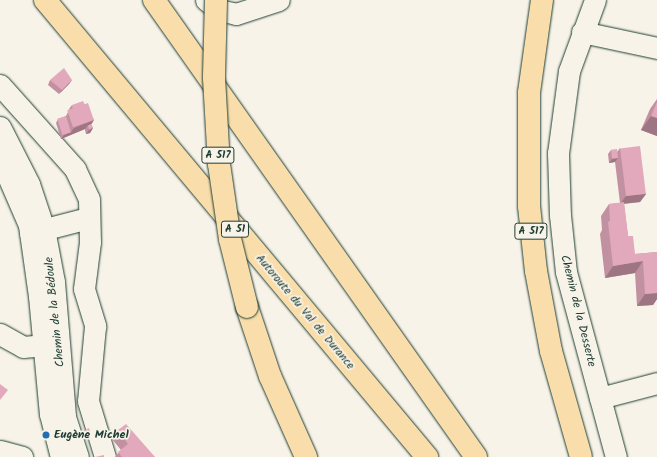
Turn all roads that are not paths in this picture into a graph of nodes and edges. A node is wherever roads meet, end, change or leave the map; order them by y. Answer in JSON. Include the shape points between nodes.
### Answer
{"nodes":[{"id":1,"x":45,"y":0,"type":"edge"},
{"id":2,"x":154,"y":0,"type":"edge"},
{"id":3,"x":206,"y":0,"type":"edge"},
{"id":4,"x":216,"y":0,"type":"edge"},
{"id":5,"x":279,"y":0,"type":"edge"},
{"id":6,"x":542,"y":0,"type":"edge"},
{"id":7,"x":595,"y":0,"type":"edge"},
{"id":8,"x":582,"y":32,"type":"junction"},
{"id":9,"x":657,"y":48,"type":"edge"},
{"id":10,"x":0,"y":85,"type":"edge"},
{"id":11,"x":0,"y":127,"type":"edge"},
{"id":12,"x":0,"y":158,"type":"edge"},
{"id":13,"x":88,"y":218,"type":"junction"},
{"id":14,"x":37,"y":231,"type":"junction"},
{"id":15,"x":0,"y":334,"type":"edge"},
{"id":16,"x":51,"y":345,"type":"junction"},
{"id":17,"x":657,"y":383,"type":"edge"},
{"id":18,"x":600,"y":398,"type":"junction"},
{"id":19,"x":0,"y":451,"type":"edge"},
{"id":20,"x":63,"y":456,"type":"edge"},
{"id":21,"x":22,"y":457,"type":"edge"},
{"id":22,"x":105,"y":457,"type":"edge"},
{"id":23,"x":306,"y":457,"type":"edge"},
{"id":24,"x":427,"y":457,"type":"edge"},
{"id":25,"x":476,"y":457,"type":"edge"},
{"id":26,"x":581,"y":457,"type":"edge"},
{"id":27,"x":616,"y":457,"type":"edge"}],
"edges":[{"from":1,"to":24,"type":"highway","name":"Autoroute du Val de Durance","number":"A 51"},
{"from":2,"to":25,"type":"highway"},
{"from":3,"to":5,"type":"street","via":[[219,10],[236,14]]},
{"from":4,"to":23,"type":"highway","number":"A 517","bridge":true,"via":[[214,78],[219,164],[232,245],[247,307],[270,376]]},
{"from":6,"to":26,"type":"highway","number":"A 517","via":[[529,93],[528,206],[536,271],[551,351]]},
{"from":7,"to":8,"type":"street","name":"Chemin de la Desserte"},
{"from":8,"to":9,"type":"street"},
{"from":8,"to":18,"type":"street","name":"Chemin de la Desserte","via":[[569,71],[563,110],[558,153],[560,215],[566,272]]},
{"from":10,"to":13,"type":"street","via":[[75,169],[89,199]]},
{"from":11,"to":14,"type":"street","name":"Chemin de la Bédoule","via":[[29,184]]},
{"from":12,"to":14,"type":"street","name":"Chemin de la Bédoule"},
{"from":13,"to":14,"type":"street"},
{"from":13,"to":22,"type":"street","via":[[90,242],[84,289],[95,326],[88,401]]},
{"from":14,"to":16,"type":"street","name":"Chemin de la Bédoule","via":[[54,282]]},
{"from":15,"to":16,"type":"street","via":[[23,347]]},
{"from":16,"to":20,"type":"street","name":"Chemin de la Bédoule","via":[[65,417]]},
{"from":17,"to":18,"type":"street"},
{"from":18,"to":27,"type":"street","name":"Chemin de la Desserte"},
{"from":19,"to":21,"type":"street"}]}
